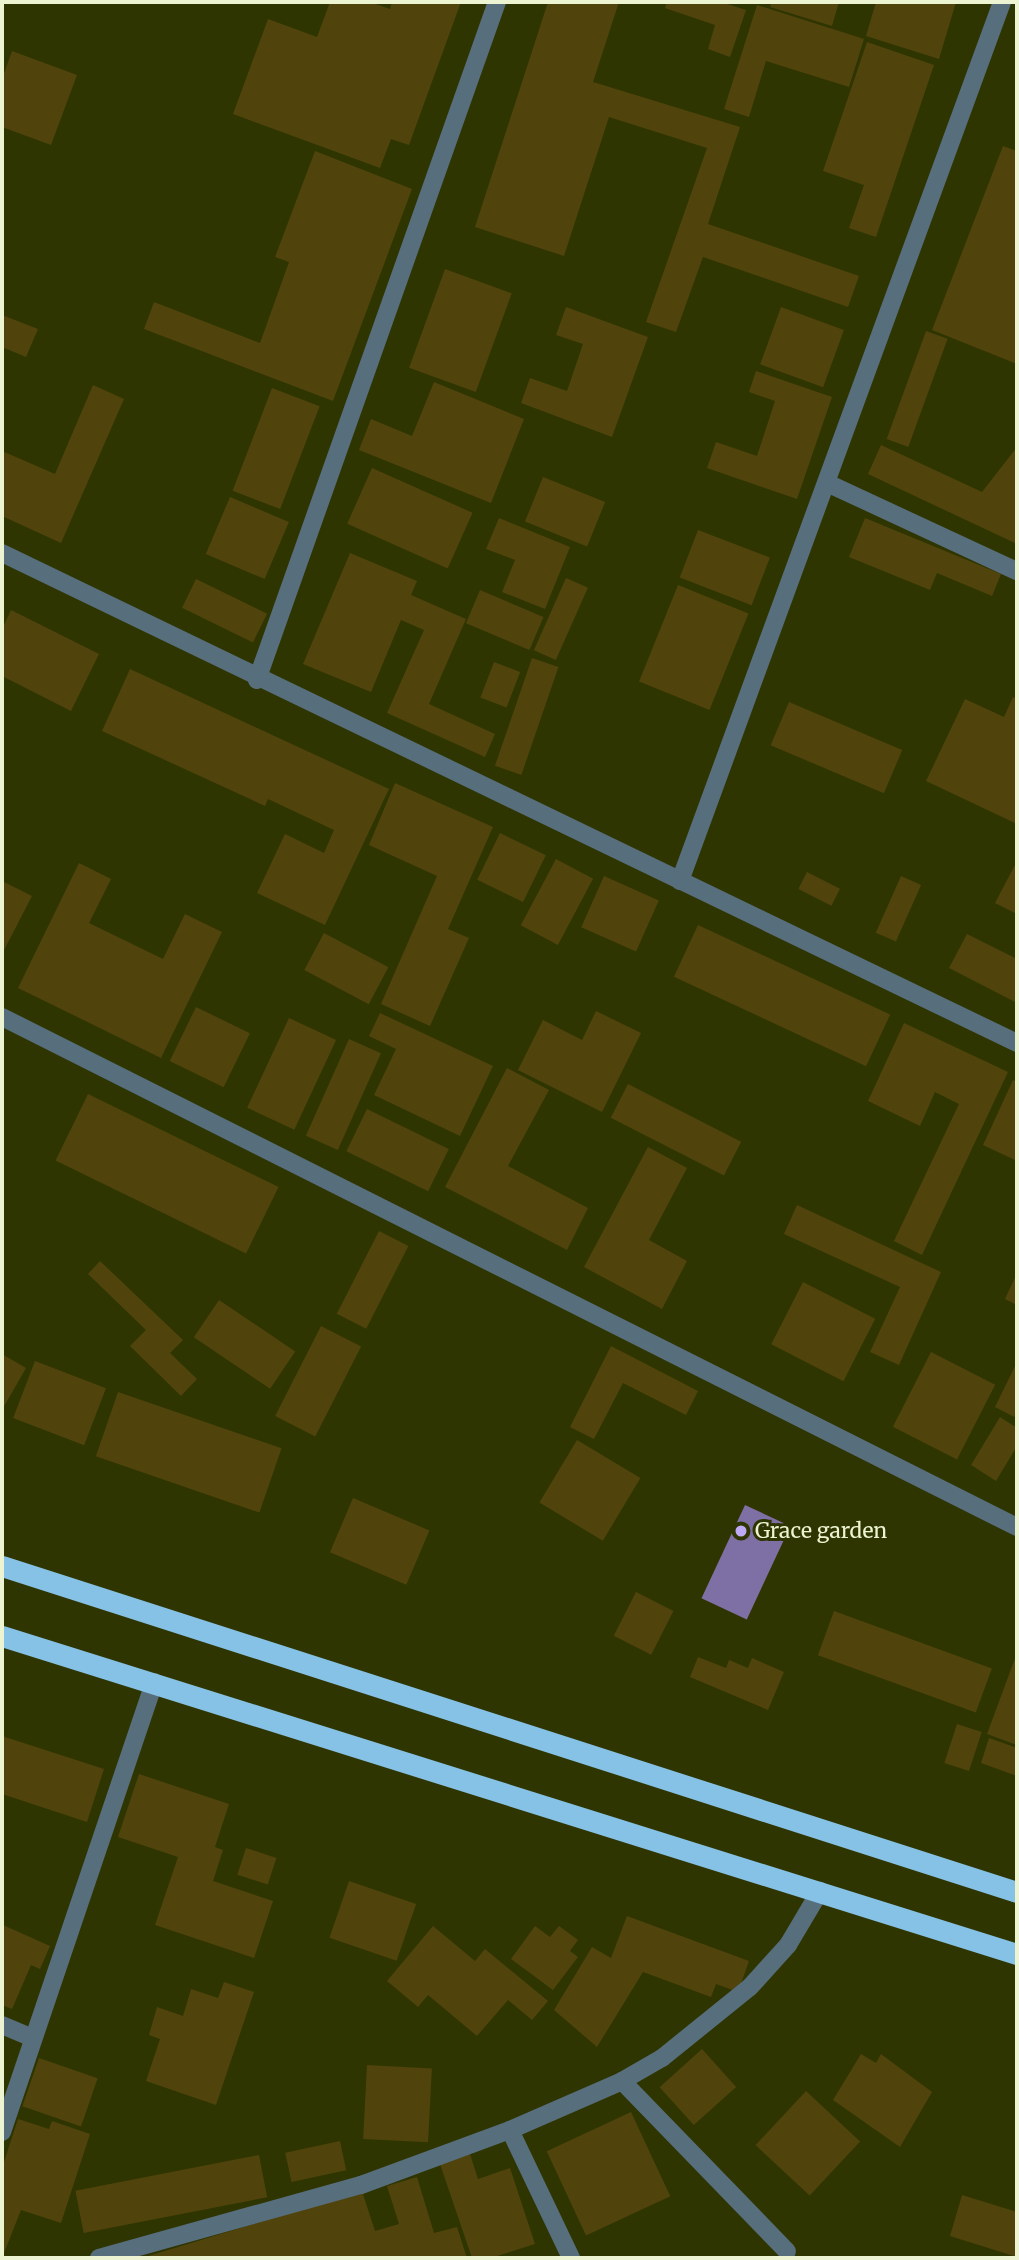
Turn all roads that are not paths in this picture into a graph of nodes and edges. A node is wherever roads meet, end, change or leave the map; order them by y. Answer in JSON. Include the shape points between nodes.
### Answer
{"nodes":[{"id":1,"x":497,"y":2,"type":"edge"},
{"id":2,"x":1002,"y":2,"type":"edge"},
{"id":3,"x":827,"y":483,"type":"junction"},
{"id":4,"x":2,"y":553,"type":"edge"},
{"id":5,"x":1017,"y":571,"type":"edge"},
{"id":6,"x":257,"y":680,"type":"junction"},
{"id":7,"x":680,"y":881,"type":"junction"},
{"id":8,"x":2,"y":1017,"type":"edge"},
{"id":9,"x":1017,"y":1043,"type":"edge"},
{"id":10,"x":1017,"y":1527,"type":"edge"},
{"id":11,"x":2,"y":1566,"type":"edge"},
{"id":12,"x":2,"y":1636,"type":"edge"},
{"id":13,"x":154,"y":1682,"type":"junction"},
{"id":14,"x":820,"y":1891,"type":"junction"},
{"id":15,"x":1017,"y":1892,"type":"edge"},
{"id":16,"x":1017,"y":1954,"type":"edge"},
{"id":17,"x":2,"y":2025,"type":"edge"},
{"id":18,"x":33,"y":2038,"type":"junction"},
{"id":19,"x":622,"y":2081,"type":"junction"},
{"id":20,"x":510,"y":2130,"type":"junction"},
{"id":21,"x":2,"y":2132,"type":"edge"},
{"id":22,"x":787,"y":2252,"type":"dead end"},
{"id":23,"x":99,"y":2258,"type":"edge"},
{"id":24,"x":571,"y":2258,"type":"edge"}],
"edges":[{"from":1,"to":6,"type":"street"},
{"from":2,"to":3,"type":"street"},
{"from":3,"to":5,"type":"street"},
{"from":3,"to":7,"type":"street"},
{"from":4,"to":6,"type":"street"},
{"from":6,"to":7,"type":"street"},
{"from":7,"to":9,"type":"street"},
{"from":8,"to":10,"type":"street"},
{"from":11,"to":15,"type":"highway"},
{"from":12,"to":13,"type":"highway"},
{"from":13,"to":14,"type":"highway"},
{"from":13,"to":18,"type":"street"},
{"from":14,"to":16,"type":"highway"},
{"from":14,"to":19,"type":"street","via":[[788,1945],[750,1987],[662,2058]]},
{"from":17,"to":18,"type":"street"},
{"from":18,"to":21,"type":"street"},
{"from":19,"to":20,"type":"street"},
{"from":19,"to":22,"type":"street"},
{"from":20,"to":23,"type":"street","via":[[361,2185]]},
{"from":20,"to":24,"type":"street"}]}
